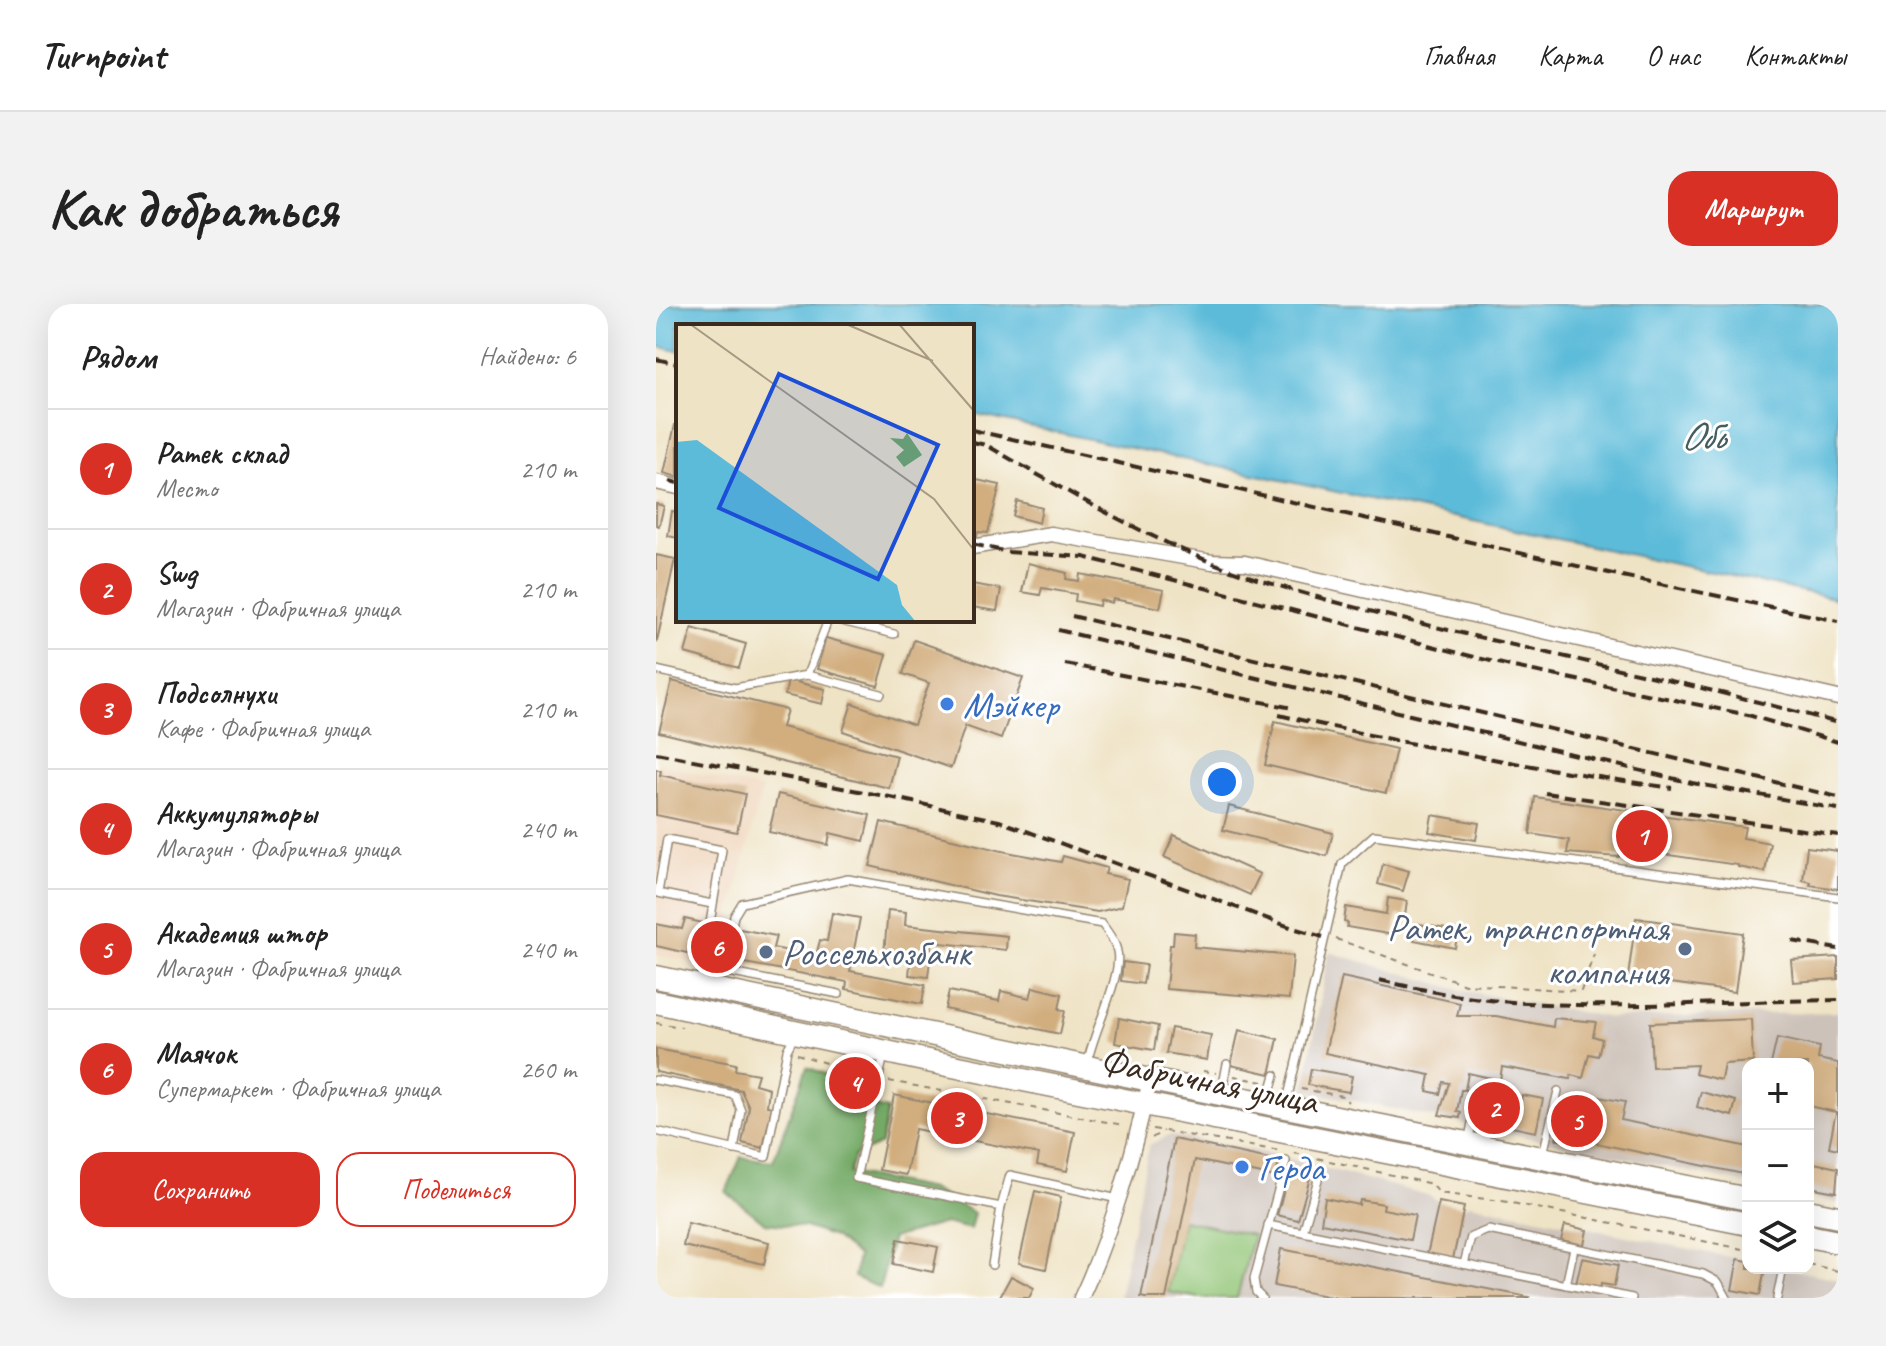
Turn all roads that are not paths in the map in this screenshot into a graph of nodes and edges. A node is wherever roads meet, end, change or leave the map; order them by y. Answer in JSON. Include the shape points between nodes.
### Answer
{"nodes":[{"id":1,"x":656,"y":482,"type":"edge"},
{"id":2,"x":676,"y":487,"type":"edge"},
{"id":3,"x":974,"y":547,"type":"edge"},
{"id":4,"x":827,"y":622,"type":"edge"},
{"id":5,"x":845,"y":622,"type":"edge"},
{"id":6,"x":894,"y":634,"type":"dead end"},
{"id":7,"x":656,"y":670,"type":"edge"},
{"id":8,"x":807,"y":675,"type":"junction"},
{"id":9,"x":881,"y":694,"type":"dead end"},
{"id":10,"x":1838,"y":698,"type":"edge"},
{"id":11,"x":1838,"y":897,"type":"edge"},
{"id":12,"x":712,"y":904,"type":"junction"},
{"id":13,"x":722,"y":972,"type":"junction"},
{"id":14,"x":656,"y":977,"type":"edge"},
{"id":15,"x":701,"y":977,"type":"junction"},
{"id":16,"x":839,"y":994,"type":"dead end"},
{"id":17,"x":656,"y":1002,"type":"edge"},
{"id":18,"x":792,"y":1042,"type":"junction"},
{"id":19,"x":885,"y":1052,"type":"junction"},
{"id":20,"x":1227,"y":1064,"type":"dead end"},
{"id":21,"x":1086,"y":1067,"type":"junction"},
{"id":22,"x":1275,"y":1075,"type":"dead end"},
{"id":23,"x":656,"y":1080,"type":"edge"},
{"id":24,"x":1150,"y":1080,"type":"junction"},
{"id":25,"x":1558,"y":1091,"type":"dead end"},
{"id":26,"x":1221,"y":1094,"type":"junction"},
{"id":27,"x":1144,"y":1104,"type":"junction"},
{"id":28,"x":1276,"y":1105,"type":"junction"},
{"id":29,"x":1472,"y":1123,"type":"dead end"},
{"id":30,"x":656,"y":1131,"type":"edge"},
{"id":31,"x":1470,"y":1133,"type":"dead end"},
{"id":32,"x":734,"y":1150,"type":"junction"},
{"id":33,"x":1544,"y":1150,"type":"dead end"},
{"id":34,"x":1286,"y":1161,"type":"dead end"},
{"id":35,"x":1319,"y":1176,"type":"dead end"},
{"id":36,"x":1742,"y":1198,"type":"edge"},
{"id":37,"x":1118,"y":1199,"type":"junction"},
{"id":38,"x":1001,"y":1207,"type":"junction"},
{"id":39,"x":1814,"y":1212,"type":"edge"},
{"id":40,"x":1838,"y":1217,"type":"edge"},
{"id":41,"x":1742,"y":1223,"type":"edge"},
{"id":42,"x":1268,"y":1225,"type":"junction"},
{"id":43,"x":1303,"y":1232,"type":"junction"},
{"id":44,"x":1814,"y":1237,"type":"edge"},
{"id":45,"x":1838,"y":1242,"type":"edge"},
{"id":46,"x":1574,"y":1248,"type":"junction"},
{"id":47,"x":1464,"y":1264,"type":"junction"},
{"id":48,"x":992,"y":1265,"type":"dead end"},
{"id":49,"x":1782,"y":1274,"type":"edge"},
{"id":50,"x":1566,"y":1285,"type":"junction"},
{"id":51,"x":1081,"y":1298,"type":"edge"},
{"id":52,"x":1262,"y":1298,"type":"edge"},
{"id":53,"x":1632,"y":1298,"type":"edge"},
{"id":54,"x":1727,"y":1298,"type":"edge"},
{"id":55,"x":1777,"y":1298,"type":"edge"}],
"edges":[{"from":1,"to":2,"type":"street"},
{"from":3,"to":10,"type":"street","via":[[1051,534],[1245,563]]},
{"from":4,"to":8,"type":"lane"},
{"from":5,"to":6,"type":"lane"},
{"from":7,"to":8,"type":"lane","via":[[735,688]]},
{"from":8,"to":9,"type":"lane"},
{"from":11,"to":28,"type":"lane","via":[[1374,835],[1342,864]]},
{"from":12,"to":12,"type":"lane","via":[[658,893],[667,839],[722,850]]},
{"from":12,"to":15,"type":"lane"},
{"from":13,"to":15,"type":"lane"},
{"from":13,"to":16,"type":"lane"},
{"from":13,"to":21,"type":"lane","via":[[734,916],[742,903],[848,879],[1102,924],[1119,955]]},
{"from":14,"to":15,"type":"main road","name":"Фабричная улица"},
{"from":15,"to":21,"type":"main road","name":"Фабричная улица"},
{"from":17,"to":18,"type":"main road","name":"Фабричная улица"},
{"from":18,"to":19,"type":"main road","name":"Фабричная улица"},
{"from":18,"to":32,"type":"lane","via":[[766,1157]]},
{"from":19,"to":27,"type":"main road","name":"Фабричная улица"},
{"from":19,"to":38,"type":"lane","via":[[856,1178]]},
{"from":20,"to":26,"type":"lane"},
{"from":21,"to":24,"type":"main road","name":"Фабричная улица"},
{"from":22,"to":28,"type":"lane"},
{"from":23,"to":32,"type":"lane","via":[[735,1095],[741,1110]]},
{"from":24,"to":26,"type":"main road","name":"Фабричная улица"},
{"from":24,"to":27,"type":"street"},
{"from":25,"to":33,"type":"lane"},
{"from":26,"to":28,"type":"main road","name":"Фабричная улица"},
{"from":27,"to":37,"type":"street","via":[[1143,1134]]},
{"from":27,"to":41,"type":"main road","name":"Фабричная улица"},
{"from":28,"to":36,"type":"main road","name":"Фабричная улица"},
{"from":29,"to":31,"type":"lane"},
{"from":30,"to":32,"type":"lane"},
{"from":34,"to":42,"type":"lane"},
{"from":35,"to":43,"type":"lane"},
{"from":37,"to":38,"type":"lane","via":[[1010,1175]]},
{"from":37,"to":51,"type":"street"},
{"from":38,"to":48,"type":"lane"},
{"from":39,"to":40,"type":"main road"},
{"from":42,"to":43,"type":"lane"},
{"from":42,"to":52,"type":"lane","via":[[1254,1279]]},
{"from":43,"to":47,"type":"lane"},
{"from":44,"to":45,"type":"main road"},
{"from":46,"to":47,"type":"lane","via":[[1482,1231],[1469,1241]]},
{"from":46,"to":50,"type":"lane"},
{"from":46,"to":54,"type":"lane","via":[[1703,1274],[1718,1282]]},
{"from":47,"to":50,"type":"lane"},
{"from":49,"to":55,"type":"lane"},
{"from":50,"to":53,"type":"lane"}]}
